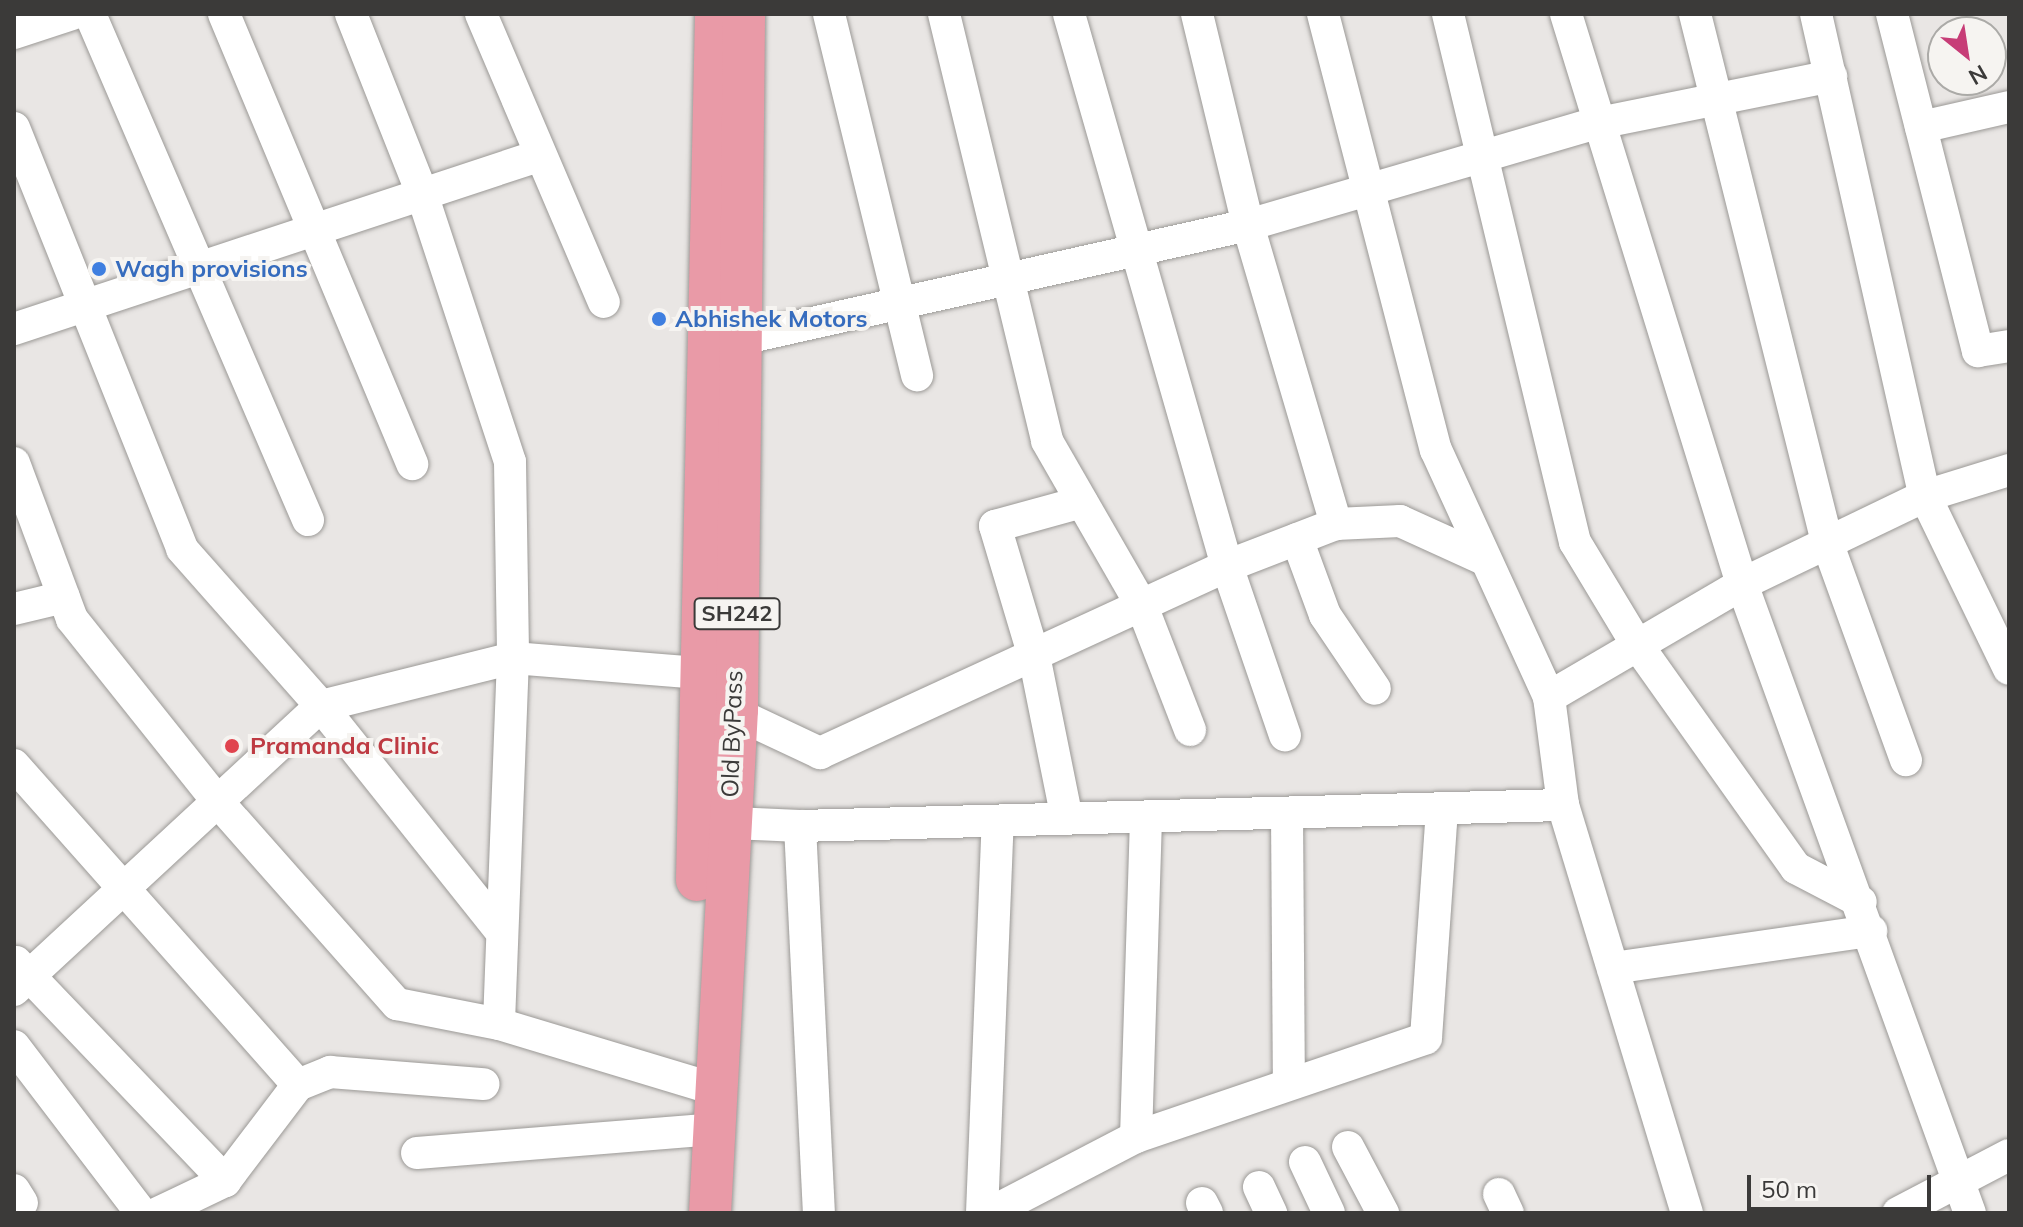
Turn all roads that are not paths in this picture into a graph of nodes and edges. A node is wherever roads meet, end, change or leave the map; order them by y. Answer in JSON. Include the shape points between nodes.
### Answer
{"nodes":[{"id":1,"x":72,"y":14,"type":"edge"},
{"id":2,"x":90,"y":14,"type":"edge"},
{"id":3,"x":224,"y":14,"type":"edge"},
{"id":4,"x":351,"y":14,"type":"edge"},
{"id":5,"x":481,"y":14,"type":"edge"},
{"id":6,"x":716,"y":14,"type":"edge"},
{"id":7,"x":744,"y":14,"type":"edge"},
{"id":8,"x":829,"y":14,"type":"edge"},
{"id":9,"x":944,"y":14,"type":"edge"},
{"id":10,"x":1069,"y":14,"type":"edge"},
{"id":11,"x":1197,"y":14,"type":"edge"},
{"id":12,"x":1323,"y":14,"type":"edge"},
{"id":13,"x":1448,"y":14,"type":"edge"},
{"id":14,"x":1566,"y":14,"type":"edge"},
{"id":15,"x":1695,"y":14,"type":"edge"},
{"id":16,"x":1816,"y":14,"type":"edge"},
{"id":17,"x":1892,"y":14,"type":"edge"},
{"id":18,"x":14,"y":33,"type":"edge"},
{"id":19,"x":1831,"y":76,"type":"junction"},
{"id":20,"x":1718,"y":99,"type":"junction"},
{"id":21,"x":2009,"y":107,"type":"edge"},
{"id":22,"x":1594,"y":124,"type":"junction"},
{"id":23,"x":1921,"y":127,"type":"junction"},
{"id":24,"x":14,"y":128,"type":"edge"},
{"id":25,"x":538,"y":156,"type":"junction"},
{"id":26,"x":1485,"y":161,"type":"junction"},
{"id":27,"x":421,"y":191,"type":"junction"},
{"id":28,"x":1367,"y":194,"type":"junction"},
{"id":29,"x":1248,"y":225,"type":"junction"},
{"id":30,"x":312,"y":228,"type":"junction"},
{"id":31,"x":1134,"y":246,"type":"junction"},
{"id":32,"x":202,"y":271,"type":"junction"},
{"id":33,"x":1010,"y":274,"type":"junction"},
{"id":34,"x":904,"y":300,"type":"junction"},
{"id":35,"x":85,"y":301,"type":"junction"},
{"id":36,"x":604,"y":302,"type":"dead end"},
{"id":37,"x":14,"y":329,"type":"edge"},
{"id":38,"x":727,"y":342,"type":"junction"},
{"id":39,"x":2009,"y":346,"type":"edge"},
{"id":40,"x":917,"y":375,"type":"dead end"},
{"id":41,"x":14,"y":463,"type":"edge"},
{"id":42,"x":412,"y":464,"type":"dead end"},
{"id":43,"x":2009,"y":470,"type":"edge"},
{"id":44,"x":1925,"y":496,"type":"junction"},
{"id":45,"x":1082,"y":502,"type":"junction"},
{"id":46,"x":308,"y":520,"type":"dead end"},
{"id":47,"x":1336,"y":524,"type":"junction"},
{"id":48,"x":1297,"y":539,"type":"junction"},
{"id":49,"x":1827,"y":542,"type":"junction"},
{"id":50,"x":1486,"y":560,"type":"junction"},
{"id":51,"x":1227,"y":566,"type":"junction"},
{"id":52,"x":1742,"y":584,"type":"junction"},
{"id":53,"x":64,"y":597,"type":"junction"},
{"id":54,"x":1142,"y":606,"type":"junction"},
{"id":55,"x":14,"y":609,"type":"edge"},
{"id":56,"x":1636,"y":643,"type":"junction"},
{"id":57,"x":513,"y":658,"type":"junction"},
{"id":58,"x":1035,"y":660,"type":"junction"},
{"id":59,"x":2009,"y":669,"type":"edge"},
{"id":60,"x":1375,"y":689,"type":"dead end"},
{"id":61,"x":718,"y":690,"type":"junction"},
{"id":62,"x":1549,"y":697,"type":"junction"},
{"id":63,"x":321,"y":706,"type":"junction"},
{"id":64,"x":1190,"y":730,"type":"dead end"},
{"id":65,"x":1285,"y":735,"type":"dead end"},
{"id":66,"x":1906,"y":760,"type":"dead end"},
{"id":67,"x":14,"y":765,"type":"edge"},
{"id":68,"x":218,"y":802,"type":"junction"},
{"id":69,"x":1563,"y":805,"type":"junction"},
{"id":70,"x":1442,"y":809,"type":"junction"},
{"id":71,"x":1287,"y":813,"type":"junction"},
{"id":72,"x":1146,"y":817,"type":"junction"},
{"id":73,"x":1067,"y":819,"type":"junction"},
{"id":74,"x":998,"y":821,"type":"junction"},
{"id":75,"x":713,"y":822,"type":"junction"},
{"id":76,"x":800,"y":826,"type":"junction"},
{"id":77,"x":121,"y":888,"type":"junction"},
{"id":78,"x":1866,"y":917,"type":"junction"},
{"id":79,"x":499,"y":929,"type":"junction"},
{"id":80,"x":1613,"y":968,"type":"junction"},
{"id":81,"x":19,"y":975,"type":"edge"},
{"id":82,"x":499,"y":1024,"type":"junction"},
{"id":83,"x":14,"y":1046,"type":"edge"},
{"id":84,"x":1289,"y":1079,"type":"junction"},
{"id":85,"x":484,"y":1084,"type":"dead end"},
{"id":86,"x":298,"y":1085,"type":"junction"},
{"id":87,"x":702,"y":1109,"type":"junction"},
{"id":88,"x":1136,"y":1137,"type":"junction"},
{"id":89,"x":1348,"y":1147,"type":"dead end"},
{"id":90,"x":417,"y":1153,"type":"dead end"},
{"id":91,"x":2009,"y":1155,"type":"edge"},
{"id":92,"x":1305,"y":1162,"type":"dead end"},
{"id":93,"x":1959,"y":1180,"type":"junction"},
{"id":94,"x":225,"y":1181,"type":"junction"},
{"id":95,"x":141,"y":1213,"type":"edge"},
{"id":96,"x":158,"y":1213,"type":"edge"},
{"id":97,"x":686,"y":1213,"type":"edge"},
{"id":98,"x":710,"y":1213,"type":"edge"},
{"id":99,"x":819,"y":1213,"type":"edge"},
{"id":100,"x":982,"y":1213,"type":"edge"},
{"id":101,"x":990,"y":1213,"type":"edge"},
{"id":102,"x":1329,"y":1213,"type":"edge"},
{"id":103,"x":1383,"y":1213,"type":"edge"},
{"id":104,"x":1687,"y":1213,"type":"edge"},
{"id":105,"x":1898,"y":1213,"type":"edge"},
{"id":106,"x":1970,"y":1213,"type":"edge"}],
"edges":[{"from":1,"to":18,"type":"street"},
{"from":2,"to":32,"type":"street"},
{"from":3,"to":30,"type":"street"},
{"from":4,"to":27,"type":"street"},
{"from":5,"to":25,"type":"street"},
{"from":6,"to":38,"type":"main road","name":"Old ByPass","number":"SH242"},
{"from":7,"to":38,"type":"main road","name":"Old ByPass","number":"SH242"},
{"from":8,"to":34,"type":"street"},
{"from":9,"to":33,"type":"street"},
{"from":10,"to":31,"type":"street"},
{"from":11,"to":29,"type":"street"},
{"from":12,"to":28,"type":"street"},
{"from":13,"to":26,"type":"street"},
{"from":14,"to":22,"type":"street"},
{"from":15,"to":20,"type":"street"},
{"from":16,"to":19,"type":"street"},
{"from":17,"to":23,"type":"street"},
{"from":19,"to":20,"type":"street"},
{"from":19,"to":44,"type":"street"},
{"from":20,"to":22,"type":"street"},
{"from":20,"to":49,"type":"street"},
{"from":21,"to":23,"type":"street"},
{"from":22,"to":26,"type":"street"},
{"from":22,"to":52,"type":"street"},
{"from":23,"to":39,"type":"street","via":[[1978,351]]},
{"from":24,"to":35,"type":"street"},
{"from":25,"to":27,"type":"street"},
{"from":25,"to":36,"type":"street"},
{"from":26,"to":28,"type":"street"},
{"from":26,"to":56,"type":"street","via":[[1575,542]]},
{"from":27,"to":30,"type":"street"},
{"from":27,"to":57,"type":"street","via":[[510,462]]},
{"from":28,"to":29,"type":"street"},
{"from":28,"to":50,"type":"street","via":[[1436,450]]},
{"from":29,"to":31,"type":"street"},
{"from":29,"to":47,"type":"street"},
{"from":30,"to":32,"type":"street"},
{"from":30,"to":42,"type":"street"},
{"from":31,"to":33,"type":"street"},
{"from":31,"to":51,"type":"street"},
{"from":32,"to":35,"type":"street"},
{"from":32,"to":46,"type":"street"},
{"from":33,"to":34,"type":"street"},
{"from":33,"to":45,"type":"street","via":[[1047,441]]},
{"from":34,"to":38,"type":"street"},
{"from":34,"to":40,"type":"street"},
{"from":35,"to":37,"type":"street"},
{"from":35,"to":63,"type":"street","via":[[182,549]]},
{"from":38,"to":61,"type":"main road","name":"Old ByPass","number":"SH242"},
{"from":41,"to":53,"type":"street"},
{"from":43,"to":44,"type":"street"},
{"from":44,"to":49,"type":"street"},
{"from":44,"to":59,"type":"street"},
{"from":45,"to":54,"type":"street"},
{"from":45,"to":58,"type":"street","via":[[995,526]]},
{"from":47,"to":48,"type":"street"},
{"from":47,"to":50,"type":"street","via":[[1400,521]]},
{"from":48,"to":51,"type":"street"},
{"from":48,"to":60,"type":"street","via":[[1325,615]]},
{"from":49,"to":52,"type":"street"},
{"from":49,"to":66,"type":"street"},
{"from":50,"to":62,"type":"street"},
{"from":51,"to":54,"type":"street"},
{"from":51,"to":65,"type":"street"},
{"from":52,"to":56,"type":"street"},
{"from":52,"to":78,"type":"street"},
{"from":53,"to":55,"type":"street"},
{"from":53,"to":68,"type":"street","via":[[72,619]]},
{"from":54,"to":58,"type":"street"},
{"from":54,"to":64,"type":"street"},
{"from":56,"to":62,"type":"street"},
{"from":56,"to":78,"type":"street","via":[[1796,868]]},
{"from":57,"to":61,"type":"street"},
{"from":57,"to":63,"type":"street"},
{"from":57,"to":79,"type":"street"},
{"from":58,"to":61,"type":"street","via":[[820,753]]},
{"from":58,"to":73,"type":"street"},
{"from":61,"to":75,"type":"main road","name":"Old ByPass","number":"SH242"},
{"from":62,"to":69,"type":"street"},
{"from":63,"to":68,"type":"street"},
{"from":63,"to":79,"type":"street"},
{"from":67,"to":77,"type":"street"},
{"from":68,"to":77,"type":"street"},
{"from":68,"to":82,"type":"street","via":[[397,1004]]},
{"from":69,"to":70,"type":"street"},
{"from":69,"to":80,"type":"street"},
{"from":70,"to":71,"type":"street"},
{"from":70,"to":84,"type":"street","via":[[1426,1038]]},
{"from":71,"to":72,"type":"street"},
{"from":71,"to":84,"type":"street"},
{"from":72,"to":73,"type":"street"},
{"from":72,"to":88,"type":"street"},
{"from":73,"to":74,"type":"street"},
{"from":74,"to":76,"type":"street"},
{"from":74,"to":100,"type":"street"},
{"from":75,"to":76,"type":"street"},
{"from":75,"to":87,"type":"main road","name":"Old ByPass","number":"SH242"},
{"from":76,"to":99,"type":"street"},
{"from":77,"to":81,"type":"street"},
{"from":77,"to":86,"type":"street"},
{"from":78,"to":80,"type":"street"},
{"from":78,"to":93,"type":"street"},
{"from":79,"to":82,"type":"street"},
{"from":80,"to":104,"type":"street"},
{"from":81,"to":94,"type":"street"},
{"from":82,"to":87,"type":"street"},
{"from":83,"to":95,"type":"street"},
{"from":84,"to":88,"type":"street"},
{"from":85,"to":86,"type":"street","via":[[330,1072]]},
{"from":86,"to":94,"type":"street"},
{"from":87,"to":90,"type":"street"},
{"from":87,"to":97,"type":"main road","name":"Old ByPass","number":"SH242"},
{"from":87,"to":98,"type":"main road","name":"Old ByPass","number":"SH242"},
{"from":88,"to":101,"type":"street"},
{"from":89,"to":103,"type":"street"},
{"from":91,"to":93,"type":"street"},
{"from":92,"to":102,"type":"street"},
{"from":93,"to":105,"type":"street"},
{"from":93,"to":106,"type":"street"},
{"from":94,"to":96,"type":"street"}]}
